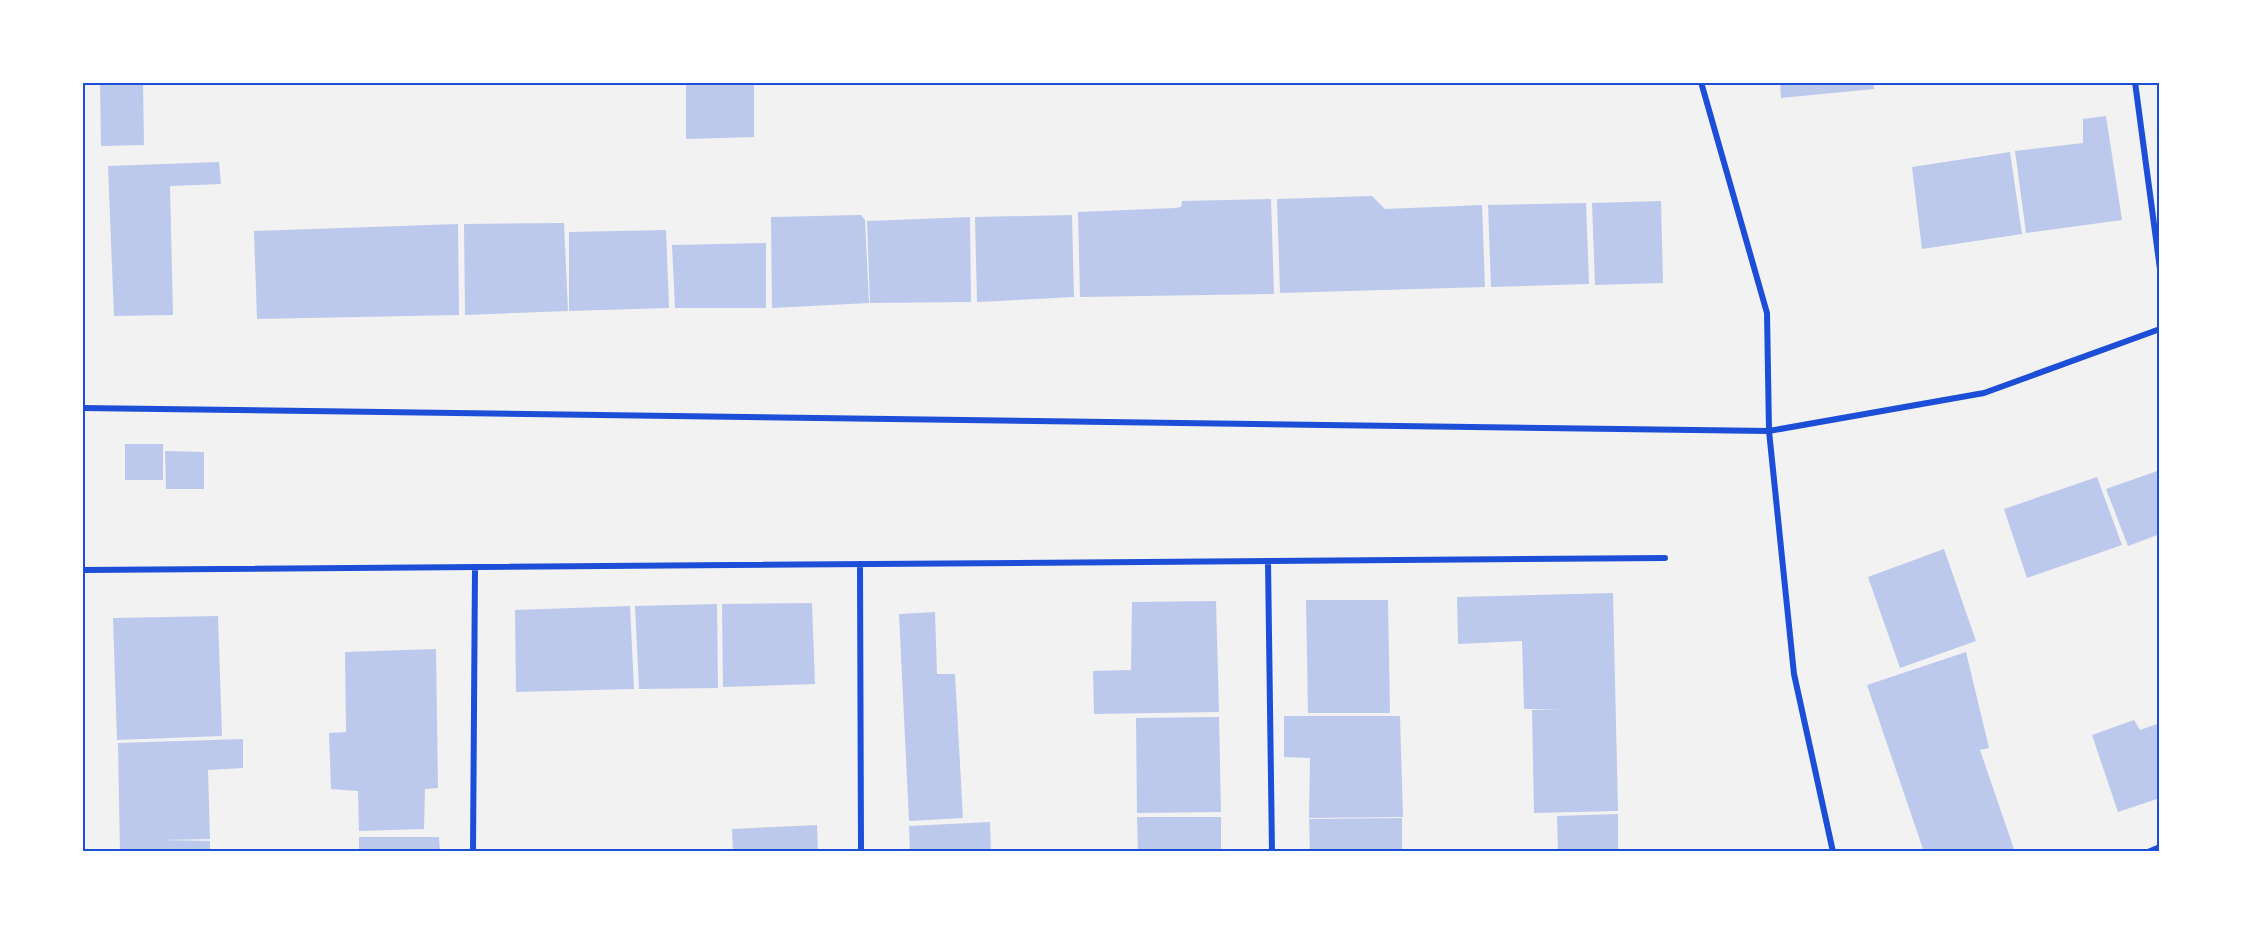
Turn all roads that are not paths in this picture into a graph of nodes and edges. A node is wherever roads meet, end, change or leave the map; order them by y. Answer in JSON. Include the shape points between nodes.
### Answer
{"nodes":[{"id":1,"x":1701,"y":82,"type":"edge"},
{"id":2,"x":2135,"y":82,"type":"edge"},
{"id":3,"x":2160,"y":268,"type":"edge"},
{"id":4,"x":2160,"y":329,"type":"edge"},
{"id":5,"x":82,"y":408,"type":"edge"},
{"id":6,"x":1769,"y":431,"type":"junction"},
{"id":7,"x":1665,"y":558,"type":"dead end"},
{"id":8,"x":1268,"y":561,"type":"junction"},
{"id":9,"x":860,"y":564,"type":"junction"},
{"id":10,"x":475,"y":567,"type":"junction"},
{"id":11,"x":82,"y":570,"type":"edge"},
{"id":12,"x":2160,"y":847,"type":"edge"},
{"id":13,"x":473,"y":852,"type":"edge"},
{"id":14,"x":861,"y":852,"type":"edge"},
{"id":15,"x":1272,"y":852,"type":"edge"},
{"id":16,"x":1833,"y":852,"type":"edge"},
{"id":17,"x":2148,"y":852,"type":"edge"}],
"edges":[{"from":1,"to":6,"type":"street","via":[[1767,313]]},
{"from":2,"to":3,"type":"street"},
{"from":4,"to":6,"type":"street","via":[[1984,393]]},
{"from":5,"to":6,"type":"street"},
{"from":6,"to":16,"type":"street","via":[[1794,674]]},
{"from":7,"to":8,"type":"street"},
{"from":8,"to":9,"type":"street"},
{"from":8,"to":15,"type":"street"},
{"from":9,"to":10,"type":"street"},
{"from":9,"to":14,"type":"street"},
{"from":10,"to":11,"type":"street"},
{"from":10,"to":13,"type":"street"},
{"from":12,"to":17,"type":"street"}]}
